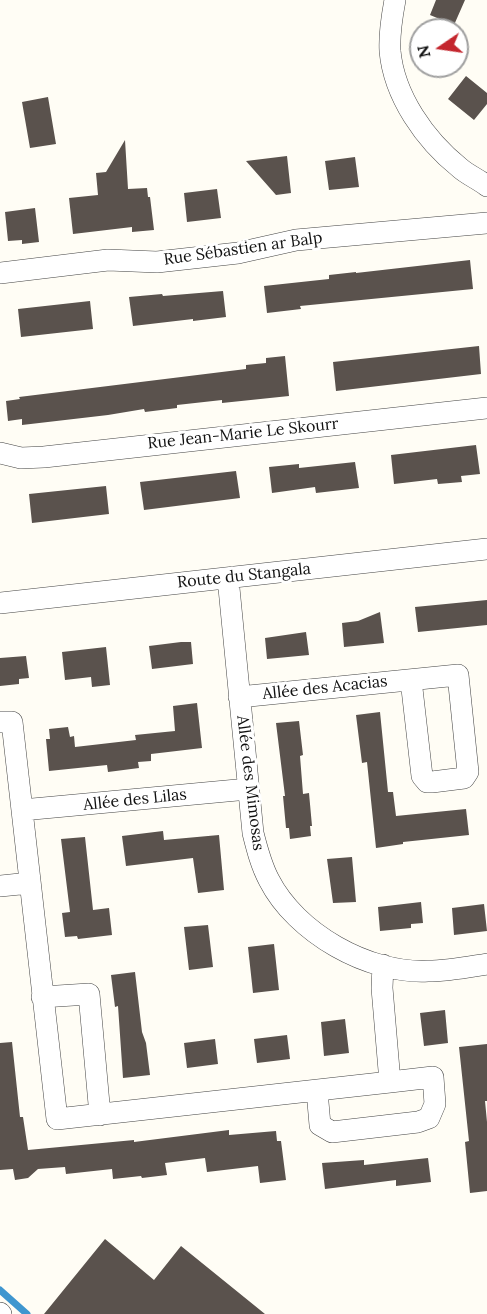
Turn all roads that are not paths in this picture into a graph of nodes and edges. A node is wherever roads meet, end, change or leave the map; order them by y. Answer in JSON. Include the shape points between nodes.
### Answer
{"nodes":[{"id":1,"x":395,"y":0,"type":"edge"},
{"id":2,"x":487,"y":186,"type":"edge"},
{"id":3,"x":487,"y":223,"type":"edge"},
{"id":4,"x":0,"y":273,"type":"edge"},
{"id":5,"x":487,"y":408,"type":"edge"},
{"id":6,"x":0,"y":453,"type":"edge"},
{"id":7,"x":487,"y":549,"type":"edge"},
{"id":8,"x":228,"y":578,"type":"junction"},
{"id":9,"x":0,"y":603,"type":"edge"},
{"id":10,"x":411,"y":680,"type":"junction"},
{"id":11,"x":239,"y":697,"type":"junction"},
{"id":12,"x":0,"y":722,"type":"edge"},
{"id":13,"x":248,"y":789,"type":"junction"},
{"id":14,"x":22,"y":810,"type":"junction"},
{"id":15,"x":30,"y":883,"type":"junction"},
{"id":16,"x":0,"y":886,"type":"edge"},
{"id":17,"x":487,"y":964,"type":"edge"},
{"id":18,"x":383,"y":965,"type":"junction"},
{"id":19,"x":42,"y":998,"type":"junction"},
{"id":20,"x":390,"y":1082,"type":"junction"},
{"id":21,"x":316,"y":1091,"type":"junction"},
{"id":22,"x":100,"y":1114,"type":"junction"}],
"edges":[{"from":1,"to":2,"type":"street","via":[[391,59],[411,111],[444,154]]},
{"from":3,"to":4,"type":"street","name":"Rue Sébastien ar Balp","via":[[296,240],[262,249],[157,262],[108,260]]},
{"from":5,"to":6,"type":"street","name":"Rue Jean-Marie Le Skourr","via":[[44,457],[21,458]]},
{"from":7,"to":8,"type":"street","name":"Route du Stangala"},
{"from":8,"to":9,"type":"street","name":"Route du Stangala"},
{"from":8,"to":11,"type":"street","name":"Allée des Mimosas"},
{"from":10,"to":10,"type":"street","name":"Allée des Acacias","via":[[458,675],[468,772],[464,777],[427,782],[422,776]]},
{"from":10,"to":11,"type":"street","name":"Allée des Acacias"},
{"from":11,"to":13,"type":"street","name":"Allée des Mimosas"},
{"from":12,"to":14,"type":"street","via":[[12,722]]},
{"from":13,"to":14,"type":"street","name":"Allée des Lilas"},
{"from":13,"to":18,"type":"street","name":"Allée des Mimosas","via":[[260,859],[283,902],[325,939],[362,959]]},
{"from":14,"to":15,"type":"street"},
{"from":15,"to":16,"type":"street"},
{"from":15,"to":19,"type":"street"},
{"from":17,"to":18,"type":"street","name":"Allée des Mimosas","via":[[427,972]]},
{"from":18,"to":20,"type":"street"},
{"from":19,"to":22,"type":"street","via":[[57,1119]]},
{"from":19,"to":22,"type":"street","via":[[88,994]]},
{"from":20,"to":21,"type":"street"},
{"from":20,"to":21,"type":"street","via":[[433,1077],[435,1104],[429,1118],[332,1132],[320,1125]]},
{"from":21,"to":22,"type":"street"}]}
